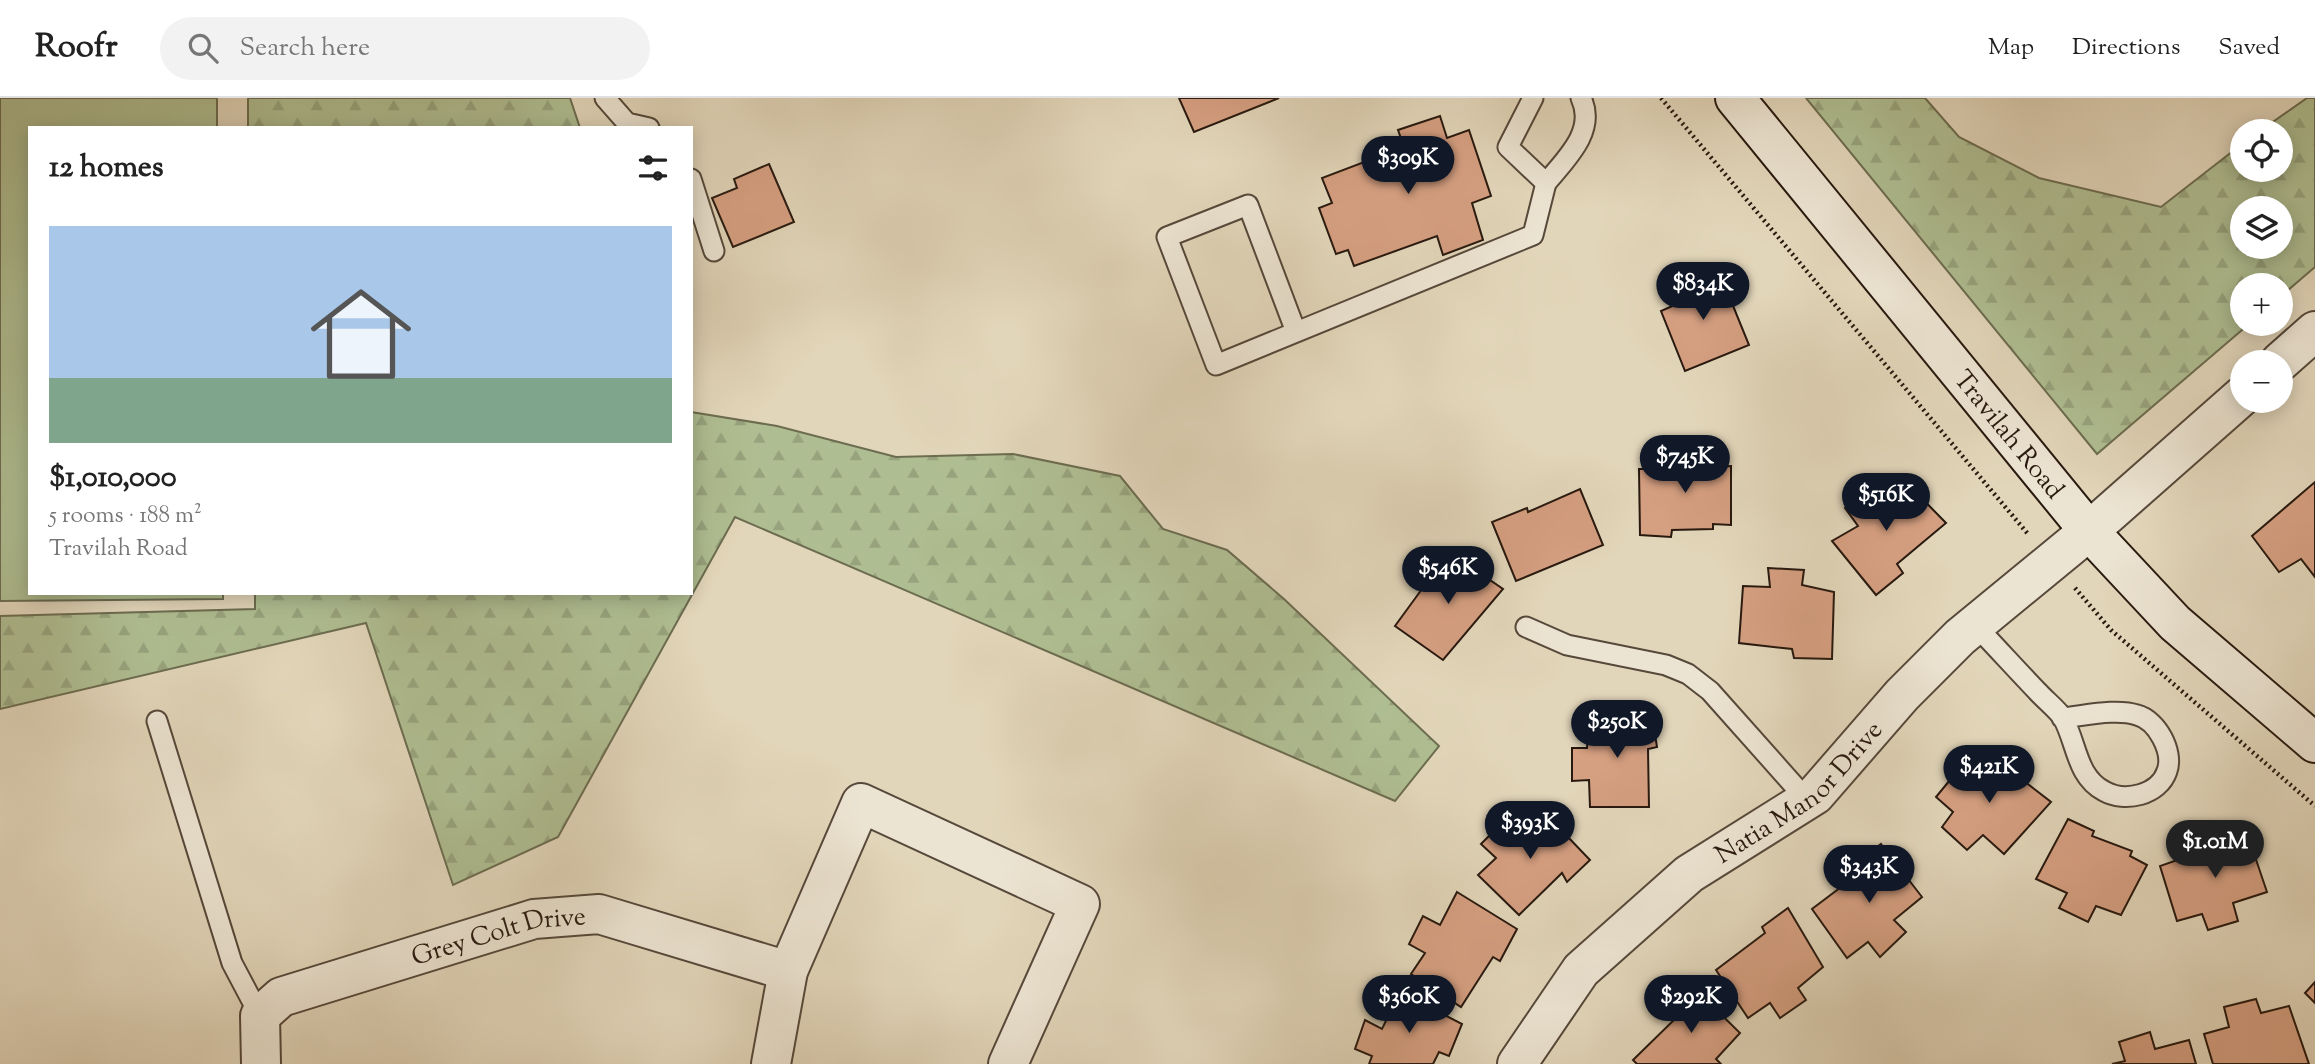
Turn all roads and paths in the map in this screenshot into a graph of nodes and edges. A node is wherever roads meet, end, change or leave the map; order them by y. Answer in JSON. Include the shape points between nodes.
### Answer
{"nodes":[{"id":1,"x":605,"y":98,"type":"edge"},
{"id":2,"x":1533,"y":98,"type":"edge"},
{"id":3,"x":1581,"y":98,"type":"edge"},
{"id":4,"x":1661,"y":98,"type":"edge"},
{"id":5,"x":1735,"y":98,"type":"edge"},
{"id":6,"x":641,"y":126,"type":"edge"},
{"id":7,"x":1546,"y":183,"type":"junction"},
{"id":8,"x":693,"y":185,"type":"edge"},
{"id":9,"x":714,"y":251,"type":"dead end"},
{"id":10,"x":2315,"y":331,"type":"edge"},
{"id":11,"x":1296,"y":332,"type":"junction"},
{"id":12,"x":2293,"y":350,"type":"edge"},
{"id":13,"x":2230,"y":407,"type":"edge"},
{"id":14,"x":2089,"y":530,"type":"junction"},
{"id":15,"x":2052,"y":561,"type":"junction"},
{"id":16,"x":1975,"y":625,"type":"junction"},
{"id":17,"x":1526,"y":627,"type":"dead end"},
{"id":18,"x":2062,"y":718,"type":"junction"},
{"id":19,"x":157,"y":721,"type":"dead end"},
{"id":20,"x":2315,"y":743,"type":"edge"},
{"id":21,"x":1807,"y":800,"type":"junction"},
{"id":22,"x":2315,"y":806,"type":"edge"},
{"id":23,"x":788,"y":971,"type":"junction"},
{"id":24,"x":260,"y":1016,"type":"junction"},
{"id":25,"x":261,"y":1064,"type":"edge"},
{"id":26,"x":771,"y":1064,"type":"edge"},
{"id":27,"x":1007,"y":1064,"type":"edge"},
{"id":28,"x":1517,"y":1064,"type":"edge"}],
"edges":[{"from":1,"to":6,"type":"lane","via":[[628,123]]},
{"from":2,"to":7,"type":"lane","via":[[1508,147]]},
{"from":3,"to":7,"type":"lane","via":[[1582,138]]},
{"from":4,"to":15,"type":"path"},
{"from":5,"to":14,"type":"street","name":"Travilah Road"},
{"from":7,"to":11,"type":"lane","via":[[1533,235]]},
{"from":8,"to":9,"type":"lane"},
{"from":10,"to":12,"type":"street"},
{"from":11,"to":11,"type":"lane","via":[[1216,365],[1167,237],[1248,205]]},
{"from":13,"to":14,"type":"street","name":"Natia Manor Drive"},
{"from":14,"to":15,"type":"street","name":"Natia Manor Drive"},
{"from":14,"to":20,"type":"street","name":"Travilah Road","via":[[2175,623]]},
{"from":15,"to":16,"type":"street","name":"Natia Manor Drive"},
{"from":15,"to":22,"type":"path","via":[[2111,630]]},
{"from":16,"to":18,"type":"lane"},
{"from":16,"to":21,"type":"street","name":"Natia Manor Drive","via":[[1902,695]]},
{"from":17,"to":21,"type":"lane","via":[[1567,645],[1666,665],[1688,674],[1710,691]]},
{"from":18,"to":18,"type":"lane","via":[[2088,778],[2104,791],[2123,798],[2160,784],[2168,770],[2167,751],[2161,735],[2137,715]]},
{"from":19,"to":24,"type":"lane","via":[[232,963]]},
{"from":21,"to":28,"type":"street","name":"Natia Manor Drive","via":[[1689,874],[1581,970]]},
{"from":23,"to":24,"type":"street","name":"Grey Colt Drive","via":[[599,914],[534,919],[281,997]]},
{"from":23,"to":26,"type":"street"},
{"from":23,"to":27,"type":"street","via":[[861,803],[1080,904]]},
{"from":24,"to":25,"type":"street"}]}
